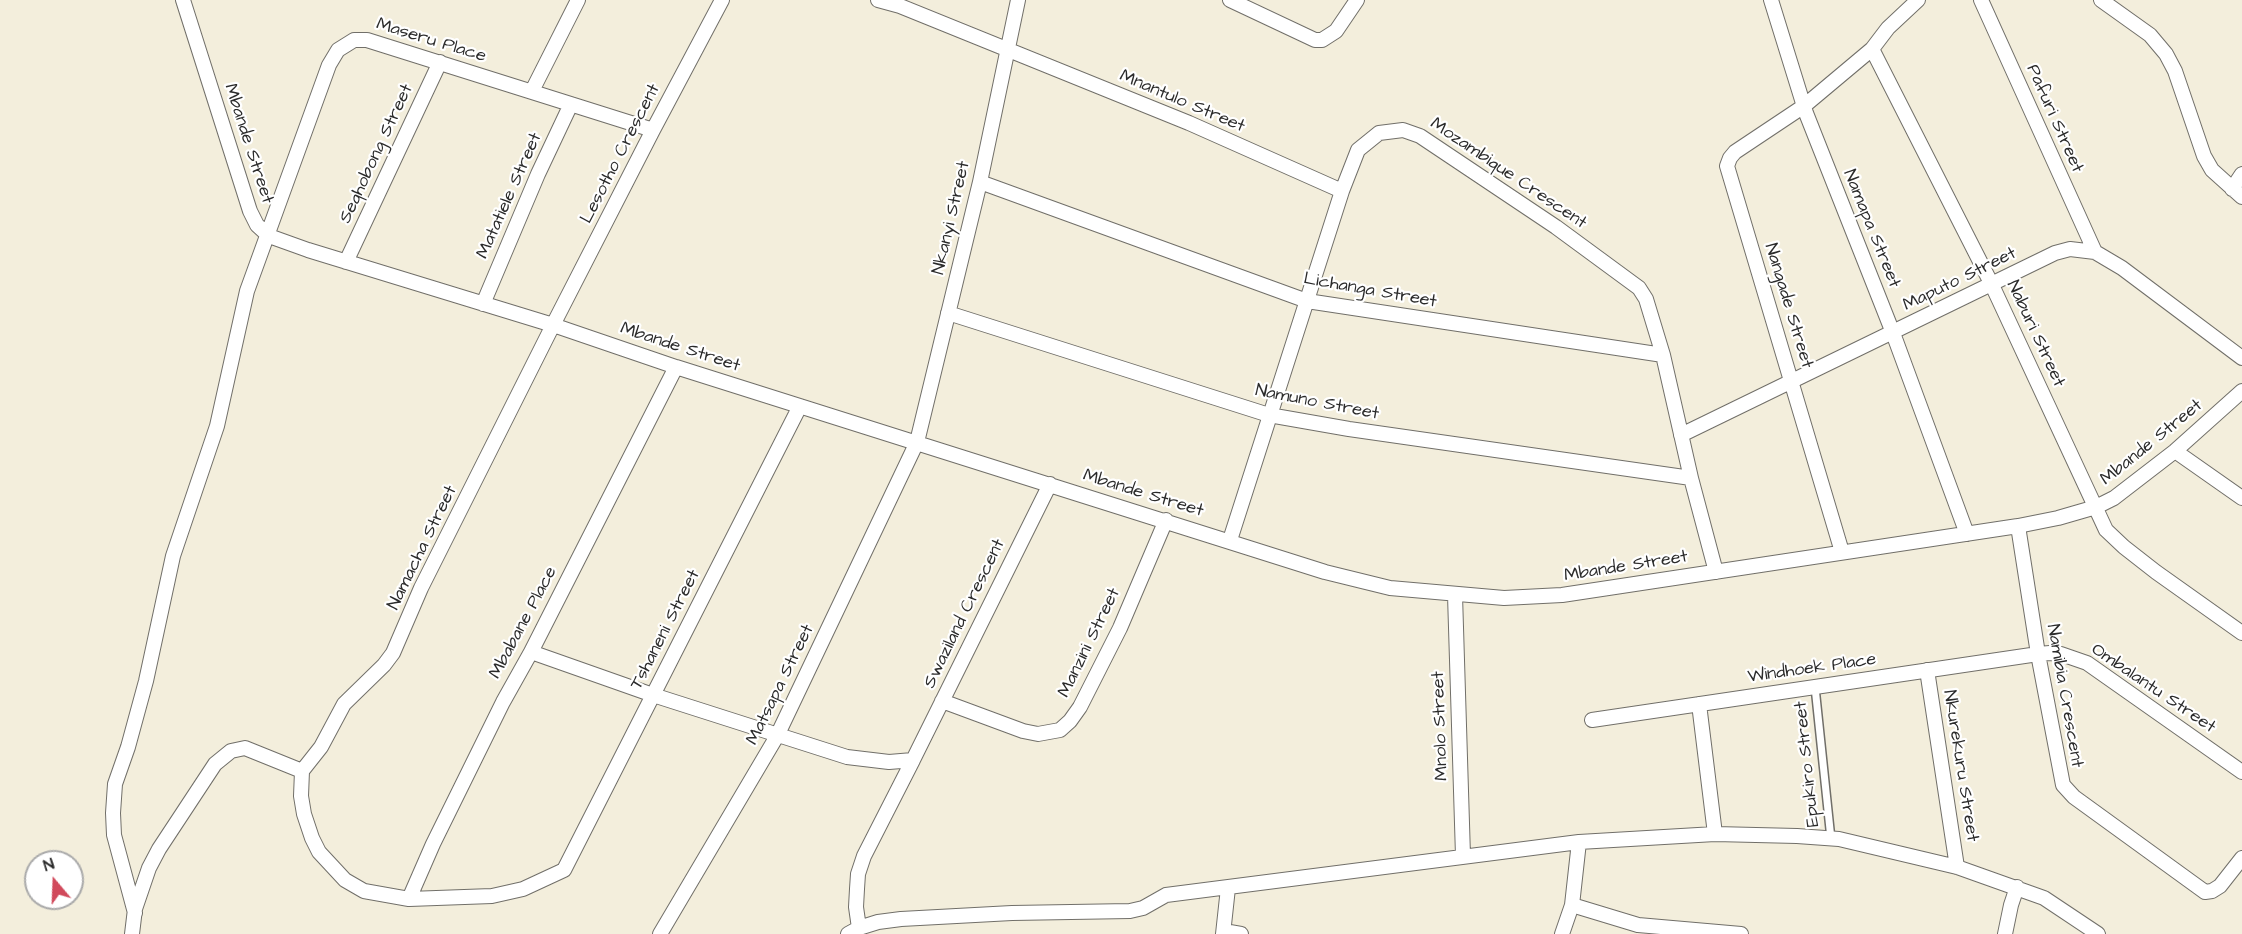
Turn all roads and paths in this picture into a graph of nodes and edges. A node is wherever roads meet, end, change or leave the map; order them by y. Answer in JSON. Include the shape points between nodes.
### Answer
{"nodes":[{"id":1,"x":183,"y":0,"type":"edge"},
{"id":2,"x":578,"y":0,"type":"edge"},
{"id":3,"x":722,"y":0,"type":"edge"},
{"id":4,"x":878,"y":0,"type":"edge"},
{"id":5,"x":1018,"y":0,"type":"edge"},
{"id":6,"x":1230,"y":0,"type":"edge"},
{"id":7,"x":1358,"y":0,"type":"edge"},
{"id":8,"x":1771,"y":0,"type":"edge"},
{"id":9,"x":1918,"y":0,"type":"edge"},
{"id":10,"x":1981,"y":0,"type":"edge"},
{"id":11,"x":2101,"y":0,"type":"edge"},
{"id":12,"x":1872,"y":49,"type":"junction"},
{"id":13,"x":1007,"y":50,"type":"junction"},
{"id":14,"x":440,"y":62,"type":"junction"},
{"id":15,"x":532,"y":92,"type":"junction"},
{"id":16,"x":571,"y":104,"type":"junction"},
{"id":17,"x":1804,"y":106,"type":"junction"},
{"id":18,"x":653,"y":130,"type":"junction"},
{"id":19,"x":2242,"y":174,"type":"edge"},
{"id":20,"x":980,"y":182,"type":"junction"},
{"id":21,"x":1342,"y":191,"type":"junction"},
{"id":22,"x":2237,"y":193,"type":"edge"},
{"id":23,"x":266,"y":234,"type":"junction"},
{"id":24,"x":2095,"y":252,"type":"junction"},
{"id":25,"x":346,"y":262,"type":"junction"},
{"id":26,"x":1992,"y":285,"type":"junction"},
{"id":27,"x":1307,"y":301,"type":"junction"},
{"id":28,"x":483,"y":304,"type":"junction"},
{"id":29,"x":948,"y":313,"type":"junction"},
{"id":30,"x":553,"y":326,"type":"junction"},
{"id":31,"x":1893,"y":333,"type":"junction"},
{"id":32,"x":1663,"y":355,"type":"junction"},
{"id":33,"x":2242,"y":358,"type":"edge"},
{"id":34,"x":676,"y":367,"type":"junction"},
{"id":35,"x":1792,"y":382,"type":"junction"},
{"id":36,"x":2242,"y":391,"type":"edge"},
{"id":37,"x":800,"y":406,"type":"junction"},
{"id":38,"x":1269,"y":415,"type":"junction"},
{"id":39,"x":1681,"y":435,"type":"junction"},
{"id":40,"x":917,"y":442,"type":"junction"},
{"id":41,"x":2175,"y":451,"type":"junction"},
{"id":42,"x":1691,"y":478,"type":"junction"},
{"id":43,"x":1050,"y":484,"type":"junction"},
{"id":44,"x":2242,"y":498,"type":"edge"},
{"id":45,"x":2096,"y":507,"type":"junction"},
{"id":46,"x":1166,"y":520,"type":"junction"},
{"id":47,"x":2018,"y":526,"type":"junction"},
{"id":48,"x":1967,"y":534,"type":"junction"},
{"id":49,"x":1230,"y":540,"type":"junction"},
{"id":50,"x":1842,"y":552,"type":"junction"},
{"id":51,"x":1716,"y":572,"type":"junction"},
{"id":52,"x":1455,"y":595,"type":"junction"},
{"id":53,"x":2242,"y":633,"type":"edge"},
{"id":54,"x":531,"y":652,"type":"junction"},
{"id":55,"x":2038,"y":654,"type":"junction"},
{"id":56,"x":1927,"y":670,"type":"junction"},
{"id":57,"x":1815,"y":687,"type":"junction"},
{"id":58,"x":652,"y":695,"type":"junction"},
{"id":59,"x":942,"y":701,"type":"junction"},
{"id":60,"x":1699,"y":704,"type":"junction"},
{"id":61,"x":1592,"y":720,"type":"dead end"},
{"id":62,"x":777,"y":736,"type":"junction"},
{"id":63,"x":913,"y":760,"type":"junction"},
{"id":64,"x":302,"y":771,"type":"junction"},
{"id":65,"x":2242,"y":772,"type":"edge"},
{"id":66,"x":1715,"y":834,"type":"junction"},
{"id":67,"x":1831,"y":839,"type":"junction"},
{"id":68,"x":1579,"y":842,"type":"junction"},
{"id":69,"x":1463,"y":856,"type":"junction"},
{"id":70,"x":2242,"y":858,"type":"edge"},
{"id":71,"x":1957,"y":867,"type":"junction"},
{"id":72,"x":2017,"y":887,"type":"junction"},
{"id":73,"x":1228,"y":888,"type":"junction"},
{"id":74,"x":409,"y":899,"type":"junction"},
{"id":75,"x":1572,"y":905,"type":"junction"},
{"id":76,"x":135,"y":912,"type":"junction"},
{"id":77,"x":854,"y":931,"type":"edge"},
{"id":78,"x":1223,"y":932,"type":"edge"},
{"id":79,"x":132,"y":934,"type":"edge"},
{"id":80,"x":660,"y":934,"type":"edge"},
{"id":81,"x":1241,"y":934,"type":"edge"},
{"id":82,"x":1562,"y":934,"type":"edge"},
{"id":83,"x":1741,"y":934,"type":"edge"},
{"id":84,"x":2005,"y":934,"type":"edge"},
{"id":85,"x":2098,"y":934,"type":"edge"}],
"edges":[{"from":1,"to":23,"type":"street","name":"Mbande Street","via":[[250,211],[256,225]]},
{"from":2,"to":15,"type":"street"},
{"from":3,"to":18,"type":"street","name":"Lesotho Crescent"},
{"from":4,"to":13,"type":"street"},
{"from":5,"to":13,"type":"street","name":"Nkanyi Street"},
{"from":6,"to":7,"type":"street","via":[[1307,38],[1322,40],[1336,31]]},
{"from":8,"to":17,"type":"street","name":"Namapa Street"},
{"from":9,"to":12,"type":"street","name":"Nangade Street"},
{"from":10,"to":24,"type":"street","name":"Pafuri Street"},
{"from":11,"to":22,"type":"street","via":[[2150,34],[2166,54],[2204,156],[2212,170]]},
{"from":12,"to":17,"type":"street","name":"Nangade Street"},
{"from":12,"to":26,"type":"street","name":"Naburi Street"},
{"from":13,"to":20,"type":"street","name":"Nkanyi Street"},
{"from":13,"to":21,"type":"street","name":"Mnantulo Street","via":[[1189,123]]},
{"from":14,"to":15,"type":"street","name":"Maseru Place"},
{"from":14,"to":23,"type":"street","name":"Maseru Place","via":[[367,40],[354,40],[338,50],[329,64]]},
{"from":14,"to":25,"type":"street","name":"Seqhobong Street"},
{"from":15,"to":16,"type":"street","name":"Maseru Place"},
{"from":16,"to":18,"type":"street","name":"Maseru Place"},
{"from":16,"to":28,"type":"street","name":"Matatiele Street"},
{"from":17,"to":31,"type":"street","name":"Namapa Street"},
{"from":17,"to":35,"type":"street","name":"Nangade Street","via":[[1735,152],[1727,166]]},
{"from":18,"to":30,"type":"street","name":"Lesotho Crescent"},
{"from":19,"to":22,"type":"street"},
{"from":20,"to":27,"type":"street","name":"Lichanga Street"},
{"from":20,"to":29,"type":"street","name":"Nkanyi Street"},
{"from":21,"to":27,"type":"street","name":"Mozambique Crescent"},
{"from":21,"to":32,"type":"street","name":"Mozambique Crescent","via":[[1358,150],[1379,133],[1408,131],[1420,136],[1634,283],[1646,299]]},
{"from":23,"to":25,"type":"street","name":"Mbande Street"},
{"from":23,"to":76,"type":"street","name":"Maseru Place","via":[[241,314],[217,426],[173,556],[146,681],[115,784],[114,836]]},
{"from":24,"to":26,"type":"street","name":"Maputo Street","via":[[2063,250]]},
{"from":24,"to":33,"type":"street","name":"Maputo Street"},
{"from":25,"to":28,"type":"street","name":"Mbande Street"},
{"from":26,"to":31,"type":"street","name":"Maputo Street"},
{"from":26,"to":45,"type":"street","name":"Naburi Street"},
{"from":27,"to":32,"type":"street","name":"Lichanga Street"},
{"from":27,"to":38,"type":"street","name":"Mozambique Crescent"},
{"from":28,"to":30,"type":"street","name":"Mbande Street"},
{"from":29,"to":38,"type":"street","name":"Namuno Street"},
{"from":29,"to":40,"type":"street","name":"Nkanyi Street"},
{"from":30,"to":34,"type":"street","name":"Mbande Street"},
{"from":30,"to":64,"type":"street","name":"Namacha Street","via":[[421,588],[393,653],[344,704],[321,747]]},
{"from":31,"to":35,"type":"street","name":"Maputo Street"},
{"from":31,"to":48,"type":"street","name":"Namapa Street"},
{"from":32,"to":39,"type":"street","name":"Mozambique Crescent"},
{"from":34,"to":37,"type":"street","name":"Mbande Street"},
{"from":34,"to":54,"type":"street","name":"Mbabane Place"},
{"from":35,"to":39,"type":"street","name":"Maputo Street"},
{"from":35,"to":50,"type":"street","name":"Nangade Street"},
{"from":36,"to":41,"type":"street","name":"Mbande Street"},
{"from":37,"to":40,"type":"street","name":"Mbande Street"},
{"from":37,"to":58,"type":"street","name":"Tshaneni Street"},
{"from":38,"to":42,"type":"street","name":"Namuno Street"},
{"from":38,"to":49,"type":"street","name":"Mozambique Crescent"},
{"from":39,"to":42,"type":"street","name":"Mozambique Crescent"},
{"from":40,"to":43,"type":"street","name":"Mbande Street"},
{"from":40,"to":62,"type":"street","name":"Matsapa Street"},
{"from":41,"to":44,"type":"street"},
{"from":41,"to":45,"type":"street","name":"Mbande Street"},
{"from":42,"to":51,"type":"street","name":"Mozambique Crescent"},
{"from":43,"to":46,"type":"street","name":"Mbande Street"},
{"from":43,"to":59,"type":"street","name":"Swaziland Crescent"},
{"from":45,"to":47,"type":"street","name":"Mbande Street"},
{"from":45,"to":53,"type":"street","name":"Naburi Street","via":[[2106,530],[2124,547]]},
{"from":46,"to":49,"type":"street","name":"Mbande Street"},
{"from":46,"to":59,"type":"street","name":"Manzini Street","via":[[1120,628],[1080,707],[1060,730],[1038,734],[1023,731]]},
{"from":47,"to":48,"type":"street","name":"Mbande Street"},
{"from":47,"to":55,"type":"street","name":"Namibia Crescent"},
{"from":48,"to":50,"type":"street","name":"Mbande Street"},
{"from":49,"to":52,"type":"street","name":"Mbande Street","via":[[1358,581]]},
{"from":50,"to":51,"type":"street","name":"Mbande Street"},
{"from":51,"to":52,"type":"street","name":"Mbande Street","via":[[1562,595]]},
{"from":52,"to":69,"type":"street","name":"Mnolo Street"},
{"from":54,"to":58,"type":"street"},
{"from":54,"to":74,"type":"street","name":"Mbabane Place","via":[[477,753]]},
{"from":55,"to":56,"type":"street","name":"Windhoek Place"},
{"from":55,"to":65,"type":"street","name":"Ombalantu Street","via":[[2061,654],[2087,663]]},
{"from":55,"to":70,"type":"street","name":"Namibia Crescent","via":[[2061,779],[2067,791],[2205,892],[2220,886]]},
{"from":56,"to":57,"type":"street","name":"Windhoek Place"},
{"from":56,"to":71,"type":"street","name":"Nkurekuru Street"},
{"from":57,"to":60,"type":"street","name":"Windhoek Place"},
{"from":57,"to":67,"type":"lane","name":"Epukiro Street"},
{"from":58,"to":62,"type":"street"},
{"from":58,"to":74,"type":"street","name":"Tshaneni Street","via":[[564,870],[523,889],[492,896]]},
{"from":59,"to":63,"type":"street","name":"Swaziland Crescent"},
{"from":60,"to":61,"type":"street","name":"Windhoek Place"},
{"from":60,"to":66,"type":"street"},
{"from":62,"to":63,"type":"street","via":[[847,758]]},
{"from":62,"to":80,"type":"street","name":"Matsapa Street"},
{"from":63,"to":77,"type":"street","name":"Swaziland Crescent","via":[[864,856],[858,874]]},
{"from":64,"to":74,"type":"street","via":[[304,814],[312,838],[329,865],[364,891]]},
{"from":64,"to":76,"type":"street","via":[[245,748],[224,756],[159,849]]},
{"from":66,"to":67,"type":"street"},
{"from":66,"to":68,"type":"street"},
{"from":67,"to":71,"type":"street"},
{"from":68,"to":69,"type":"street"},
{"from":68,"to":75,"type":"street"},
{"from":69,"to":73,"type":"street"},
{"from":71,"to":72,"type":"street"},
{"from":72,"to":84,"type":"street"},
{"from":72,"to":85,"type":"street","via":[[2044,898]]},
{"from":73,"to":77,"type":"street","via":[[1166,895],[1130,911],[901,919]]},
{"from":73,"to":78,"type":"street"},
{"from":75,"to":82,"type":"street"},
{"from":75,"to":83,"type":"street","via":[[1638,925]]},
{"from":76,"to":79,"type":"street"},
{"from":78,"to":81,"type":"street"}]}
